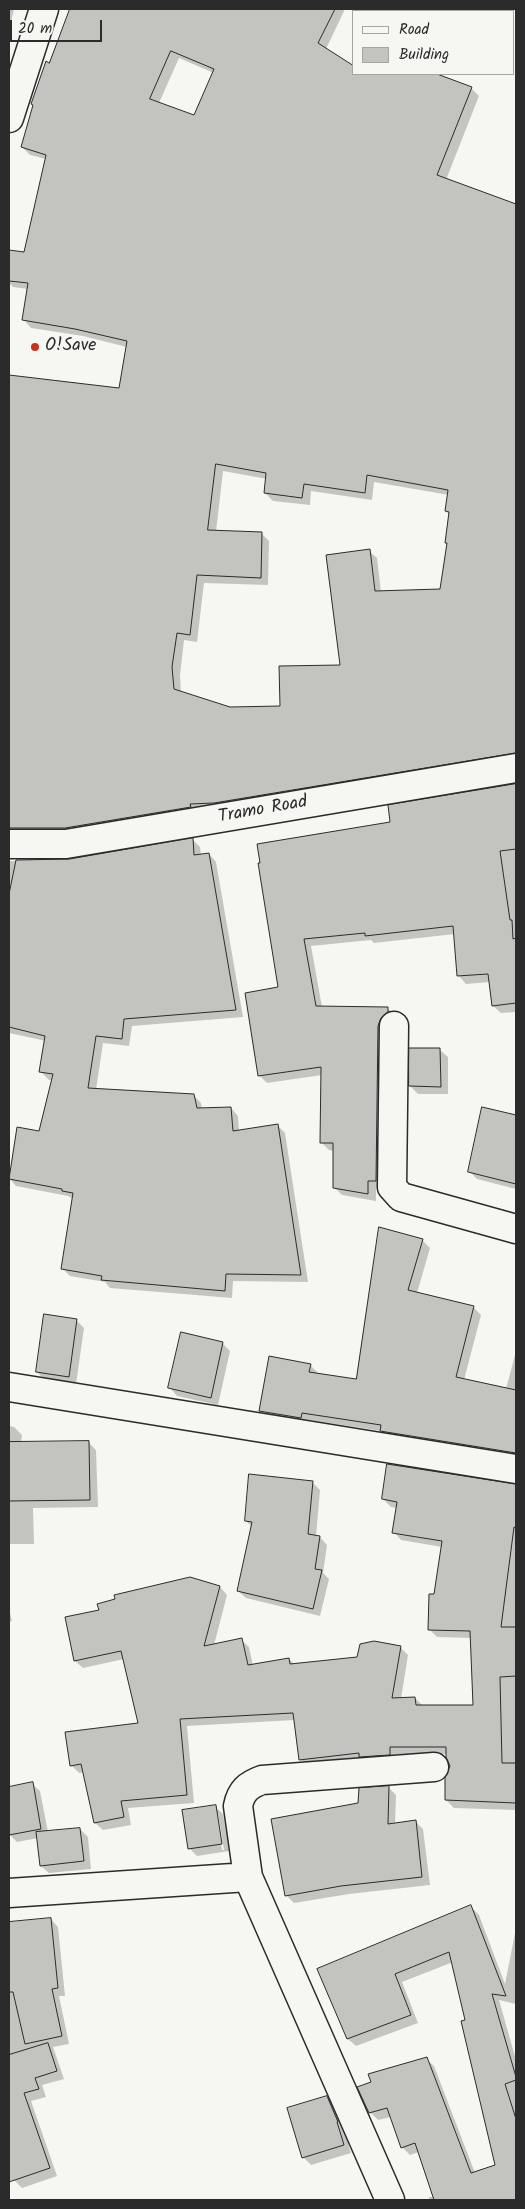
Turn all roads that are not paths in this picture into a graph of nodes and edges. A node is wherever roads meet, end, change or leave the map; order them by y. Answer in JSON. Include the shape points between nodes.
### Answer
{"nodes":[{"id":1,"x":44,"y":9,"type":"edge"},
{"id":2,"x":9,"y":118,"type":"edge"},
{"id":3,"x":516,"y":768,"type":"edge"},
{"id":4,"x":9,"y":844,"type":"edge"},
{"id":5,"x":394,"y":1026,"type":"dead end"},
{"id":6,"x":516,"y":1229,"type":"edge"},
{"id":7,"x":9,"y":1386,"type":"edge"},
{"id":8,"x":516,"y":1469,"type":"edge"},
{"id":9,"x":434,"y":1767,"type":"dead end"},
{"id":10,"x":248,"y":1877,"type":"junction"},
{"id":11,"x":9,"y":1893,"type":"edge"},
{"id":12,"x":390,"y":2200,"type":"edge"}],
"edges":[{"from":1,"to":2,"type":"street"},
{"from":3,"to":4,"type":"street","name":"Tramo Road","via":[[66,844]]},
{"from":5,"to":6,"type":"street","via":[[392,1187],[401,1197]]},
{"from":7,"to":8,"type":"street"},
{"from":9,"to":10,"type":"street","via":[[253,1783],[245,1789],[238,1806]]},
{"from":10,"to":11,"type":"street"},
{"from":10,"to":12,"type":"street"}]}
